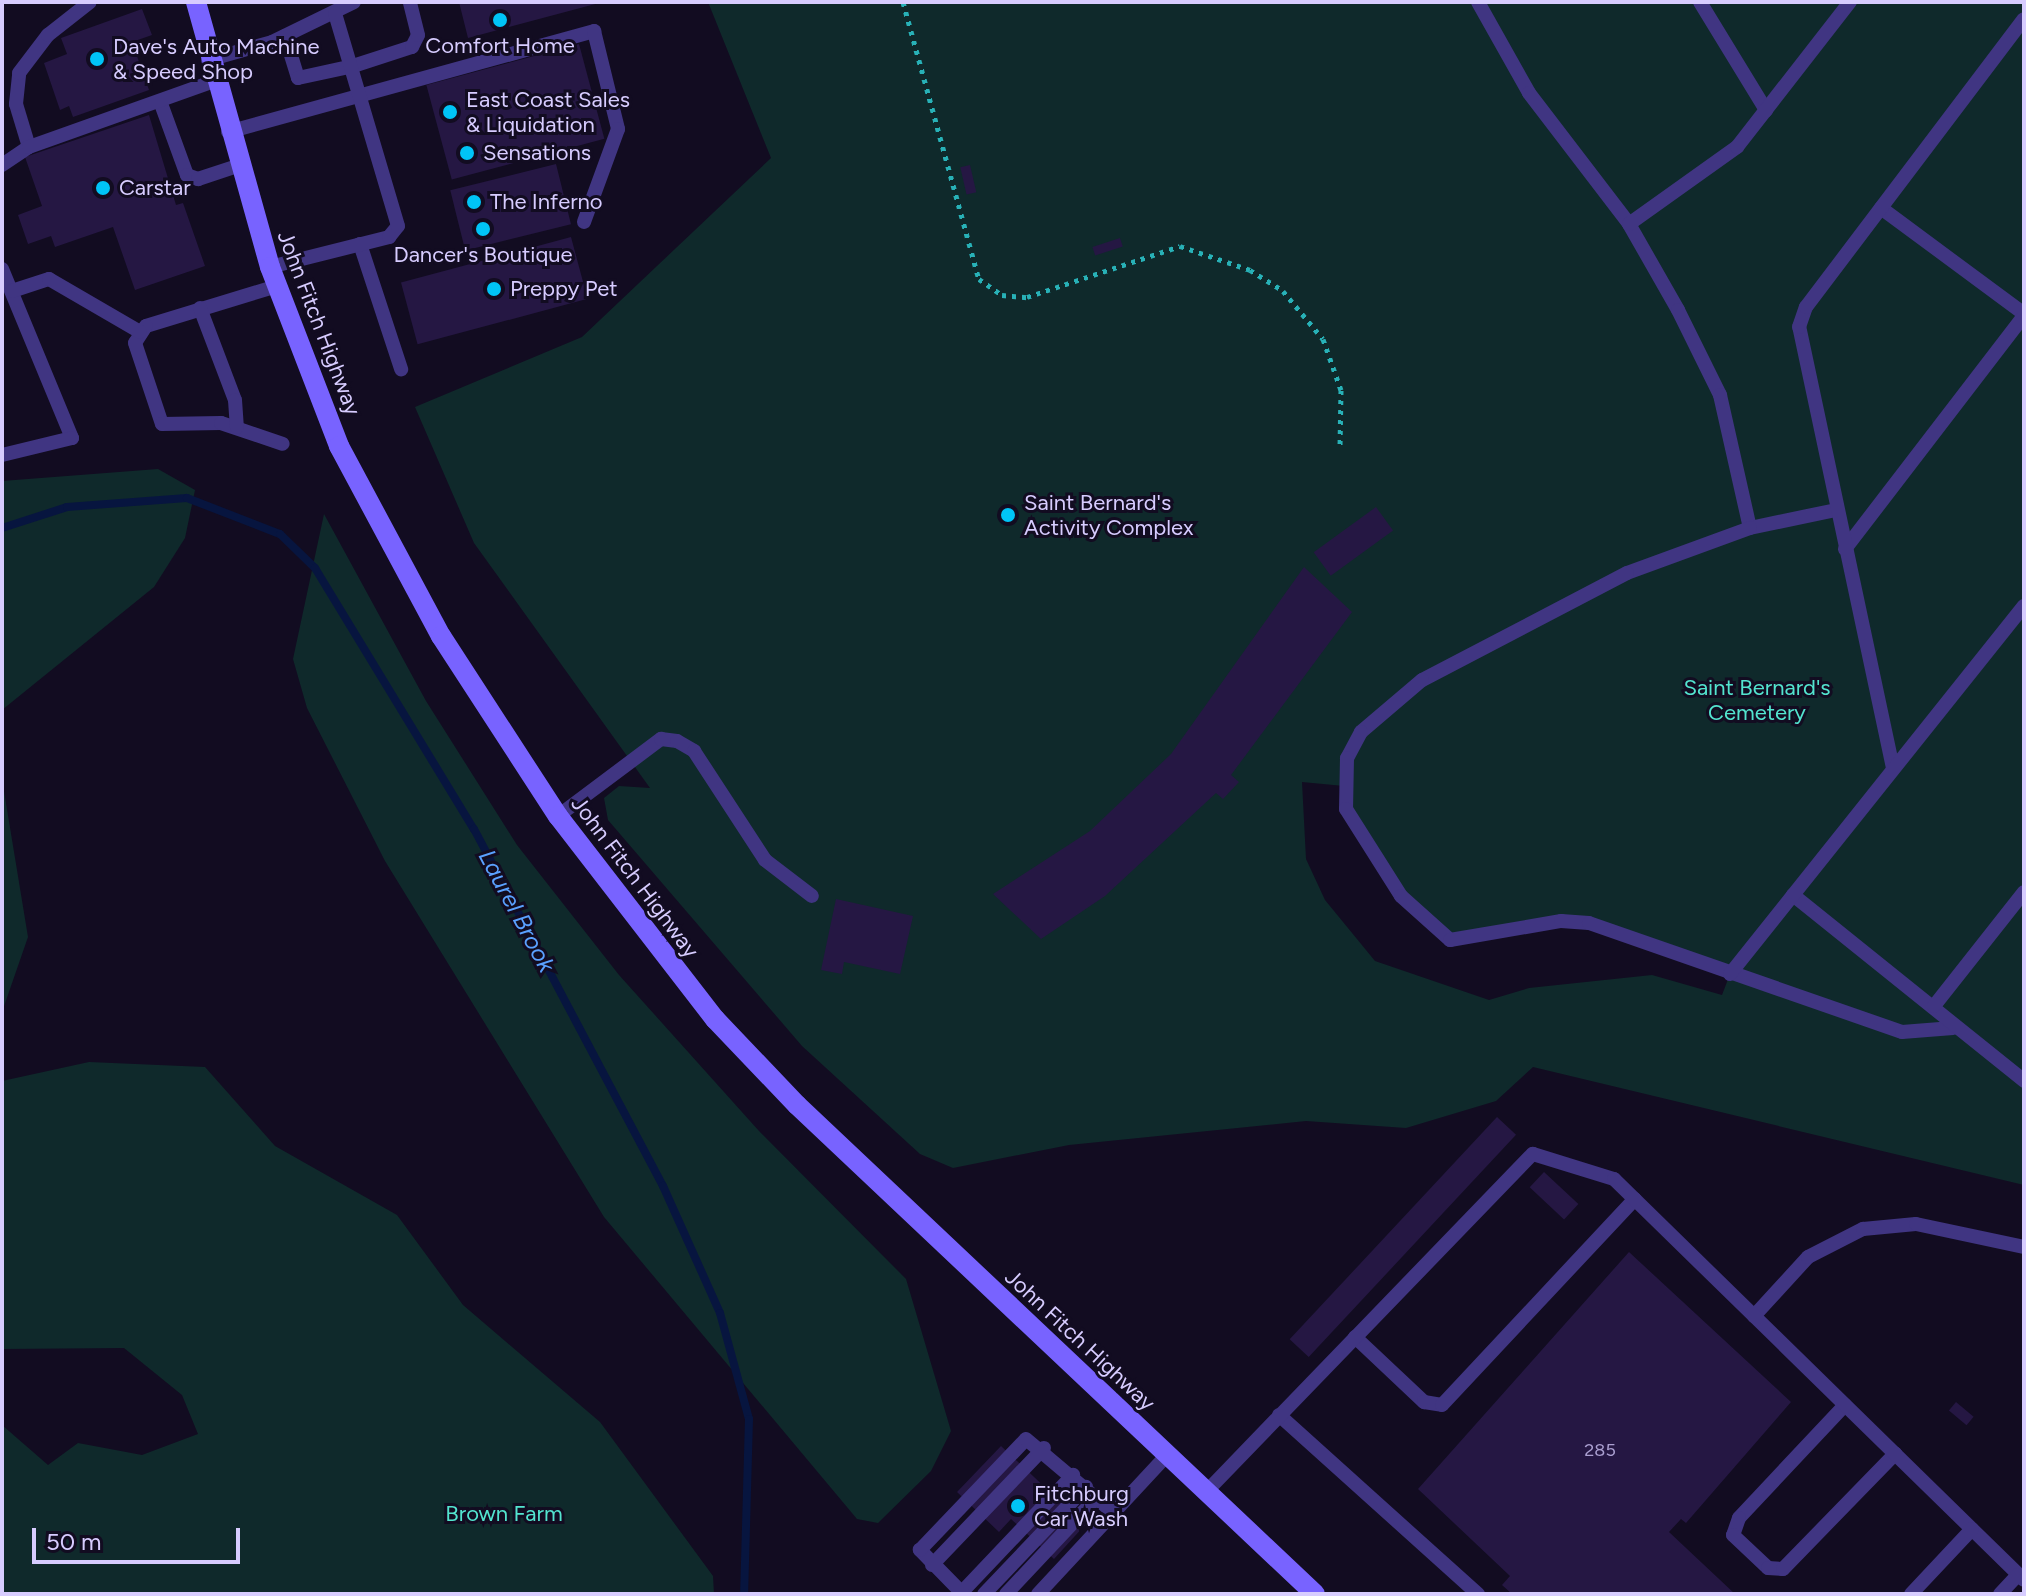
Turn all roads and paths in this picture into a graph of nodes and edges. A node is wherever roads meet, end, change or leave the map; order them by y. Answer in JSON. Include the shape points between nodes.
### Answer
{"nodes":[{"id":1,"x":90,"y":2,"type":"edge"},
{"id":2,"x":196,"y":2,"type":"edge"},
{"id":3,"x":354,"y":2,"type":"edge"},
{"id":4,"x":410,"y":2,"type":"edge"},
{"id":5,"x":903,"y":2,"type":"edge"},
{"id":6,"x":1478,"y":2,"type":"edge"},
{"id":7,"x":1700,"y":2,"type":"edge"},
{"id":8,"x":1850,"y":2,"type":"edge"},
{"id":9,"x":335,"y":13,"type":"junction"},
{"id":10,"x":2024,"y":19,"type":"edge"},
{"id":11,"x":285,"y":36,"type":"junction"},
{"id":12,"x":208,"y":60,"type":"junction"},
{"id":13,"x":353,"y":66,"type":"junction"},
{"id":14,"x":214,"y":81,"type":"junction"},
{"id":15,"x":360,"y":91,"type":"junction"},
{"id":16,"x":160,"y":101,"type":"junction"},
{"id":17,"x":1766,"y":110,"type":"junction"},
{"id":18,"x":228,"y":132,"type":"junction"},
{"id":19,"x":29,"y":147,"type":"junction"},
{"id":20,"x":2,"y":165,"type":"edge"},
{"id":21,"x":237,"y":166,"type":"junction"},
{"id":22,"x":1881,"y":208,"type":"junction"},
{"id":23,"x":584,"y":222,"type":"dead end"},
{"id":24,"x":1629,"y":224,"type":"junction"},
{"id":25,"x":360,"y":244,"type":"junction"},
{"id":26,"x":2,"y":269,"type":"edge"},
{"id":27,"x":273,"y":276,"type":"junction"},
{"id":28,"x":12,"y":291,"type":"junction"},
{"id":29,"x":200,"y":308,"type":"junction"},
{"id":30,"x":2024,"y":315,"type":"edge"},
{"id":31,"x":140,"y":332,"type":"junction"},
{"id":32,"x":401,"y":369,"type":"dead end"},
{"id":33,"x":237,"y":427,"type":"junction"},
{"id":34,"x":283,"y":444,"type":"dead end"},
{"id":35,"x":1340,"y":447,"type":"dead end"},
{"id":36,"x":2,"y":455,"type":"edge"},
{"id":37,"x":1836,"y":510,"type":"junction"},
{"id":38,"x":1750,"y":528,"type":"junction"},
{"id":39,"x":1845,"y":549,"type":"junction"},
{"id":40,"x":2024,"y":606,"type":"edge"},
{"id":41,"x":1893,"y":768,"type":"junction"},
{"id":42,"x":558,"y":816,"type":"junction"},
{"id":43,"x":2024,"y":892,"type":"edge"},
{"id":44,"x":1793,"y":895,"type":"junction"},
{"id":45,"x":812,"y":896,"type":"dead end"},
{"id":46,"x":1730,"y":974,"type":"junction"},
{"id":47,"x":1934,"y":1006,"type":"junction"},
{"id":48,"x":1953,"y":1028,"type":"junction"},
{"id":49,"x":2024,"y":1081,"type":"edge"},
{"id":50,"x":1635,"y":1199,"type":"junction"},
{"id":51,"x":2024,"y":1247,"type":"edge"},
{"id":52,"x":1754,"y":1316,"type":"junction"},
{"id":53,"x":1355,"y":1337,"type":"junction"},
{"id":54,"x":1845,"y":1405,"type":"junction"},
{"id":55,"x":1279,"y":1415,"type":"junction"},
{"id":56,"x":1041,"y":1445,"type":"junction"},
{"id":57,"x":1168,"y":1454,"type":"junction"},
{"id":58,"x":1895,"y":1454,"type":"junction"},
{"id":59,"x":1073,"y":1475,"type":"junction"},
{"id":60,"x":1207,"y":1491,"type":"junction"},
{"id":61,"x":1092,"y":1492,"type":"junction"},
{"id":62,"x":1114,"y":1513,"type":"junction"},
{"id":63,"x":1972,"y":1529,"type":"junction"},
{"id":64,"x":927,"y":1561,"type":"junction"},
{"id":65,"x":2021,"y":1577,"type":"edge"},
{"id":66,"x":962,"y":1593,"type":"edge"},
{"id":67,"x":984,"y":1594,"type":"edge"},
{"id":68,"x":1006,"y":1594,"type":"edge"},
{"id":69,"x":1038,"y":1594,"type":"edge"},
{"id":70,"x":1315,"y":1594,"type":"edge"},
{"id":71,"x":1478,"y":1594,"type":"edge"},
{"id":72,"x":1911,"y":1594,"type":"edge"},
{"id":73,"x":2000,"y":1594,"type":"edge"}],
"edges":[{"from":1,"to":19,"type":"lane","via":[[48,35],[19,73],[16,104]]},
{"from":2,"to":12,"type":"main road","name":"John Fitch Highway"},
{"from":3,"to":9,"type":"lane"},
{"from":4,"to":13,"type":"lane","via":[[418,35],[412,47]]},
{"from":5,"to":35,"type":"path","via":[[973,268],[988,288],[1027,297],[1167,248],[1216,255],[1283,291],[1323,339],[1341,390]]},
{"from":6,"to":24,"type":"lane","via":[[1529,93]]},
{"from":7,"to":17,"type":"lane","via":[[1745,87]]},
{"from":8,"to":17,"type":"lane"},
{"from":9,"to":11,"type":"lane"},
{"from":9,"to":13,"type":"lane"},
{"from":10,"to":22,"type":"lane"},
{"from":11,"to":12,"type":"lane"},
{"from":11,"to":13,"type":"lane","via":[[298,78]]},
{"from":12,"to":14,"type":"main road","name":"John Fitch Highway"},
{"from":13,"to":15,"type":"lane"},
{"from":14,"to":16,"type":"lane"},
{"from":14,"to":18,"type":"main road","name":"John Fitch Highway"},
{"from":15,"to":18,"type":"lane"},
{"from":15,"to":23,"type":"lane","via":[[594,31],[618,129]]},
{"from":15,"to":25,"type":"lane","via":[[398,226],[389,237]]},
{"from":16,"to":19,"type":"lane"},
{"from":16,"to":21,"type":"lane","via":[[187,175],[198,179]]},
{"from":17,"to":24,"type":"lane","via":[[1718,163]]},
{"from":18,"to":21,"type":"main road","name":"John Fitch Highway"},
{"from":19,"to":20,"type":"lane"},
{"from":21,"to":27,"type":"main road","name":"John Fitch Highway"},
{"from":22,"to":30,"type":"lane"},
{"from":22,"to":37,"type":"lane","via":[[1806,307],[1799,327]]},
{"from":24,"to":38,"type":"lane","via":[[1720,395]]},
{"from":25,"to":27,"type":"lane"},
{"from":25,"to":32,"type":"lane"},
{"from":26,"to":28,"type":"lane"},
{"from":27,"to":29,"type":"lane"},
{"from":27,"to":42,"type":"main road","name":"John Fitch Highway","via":[[339,446],[441,636]]},
{"from":28,"to":31,"type":"lane","via":[[53,280]]},
{"from":28,"to":36,"type":"lane","via":[[72,438]]},
{"from":29,"to":31,"type":"lane"},
{"from":29,"to":33,"type":"lane","via":[[235,400]]},
{"from":30,"to":39,"type":"lane"},
{"from":31,"to":33,"type":"lane","via":[[135,343],[162,424]]},
{"from":33,"to":34,"type":"lane"},
{"from":37,"to":38,"type":"lane"},
{"from":37,"to":39,"type":"lane"},
{"from":38,"to":46,"type":"lane","via":[[1627,573],[1422,680],[1361,732],[1347,758],[1344,786],[1346,809],[1373,858],[1401,896],[1450,940],[1561,921],[1589,923]]},
{"from":39,"to":41,"type":"lane"},
{"from":40,"to":41,"type":"lane"},
{"from":41,"to":44,"type":"lane"},
{"from":42,"to":45,"type":"lane","via":[[661,739],[677,741],[694,751],[765,860]]},
{"from":42,"to":57,"type":"main road","name":"John Fitch Highway","via":[[715,1019]]},
{"from":43,"to":47,"type":"lane"},
{"from":44,"to":46,"type":"lane"},
{"from":44,"to":47,"type":"lane"},
{"from":46,"to":48,"type":"lane","via":[[1902,1032]]},
{"from":47,"to":48,"type":"lane"},
{"from":48,"to":49,"type":"lane"},
{"from":50,"to":52,"type":"lane"},
{"from":50,"to":53,"type":"lane","via":[[1602,1170],[1533,1154]]},
{"from":50,"to":53,"type":"lane","via":[[1442,1405],[1424,1402]]},
{"from":51,"to":52,"type":"lane","via":[[1916,1224],[1863,1229],[1808,1257]]},
{"from":52,"to":54,"type":"lane"},
{"from":53,"to":55,"type":"lane"},
{"from":54,"to":58,"type":"lane"},
{"from":54,"to":58,"type":"lane","via":[[1739,1518],[1733,1535],[1768,1568],[1783,1569]]},
{"from":55,"to":60,"type":"lane"},
{"from":55,"to":71,"type":"lane"},
{"from":56,"to":59,"type":"lane"},
{"from":56,"to":64,"type":"lane"},
{"from":56,"to":64,"type":"lane","via":[[1021,1443],[924,1542]]},
{"from":57,"to":60,"type":"main road","name":"John Fitch Highway"},
{"from":57,"to":62,"type":"lane"},
{"from":58,"to":63,"type":"lane"},
{"from":59,"to":61,"type":"lane"},
{"from":59,"to":66,"type":"lane"},
{"from":60,"to":70,"type":"main road","name":"John Fitch Highway"},
{"from":61,"to":62,"type":"lane"},
{"from":61,"to":67,"type":"lane"},
{"from":61,"to":68,"type":"lane"},
{"from":62,"to":69,"type":"lane"},
{"from":63,"to":65,"type":"lane"},
{"from":63,"to":72,"type":"lane"},
{"from":64,"to":66,"type":"lane"},
{"from":65,"to":73,"type":"lane"}]}
